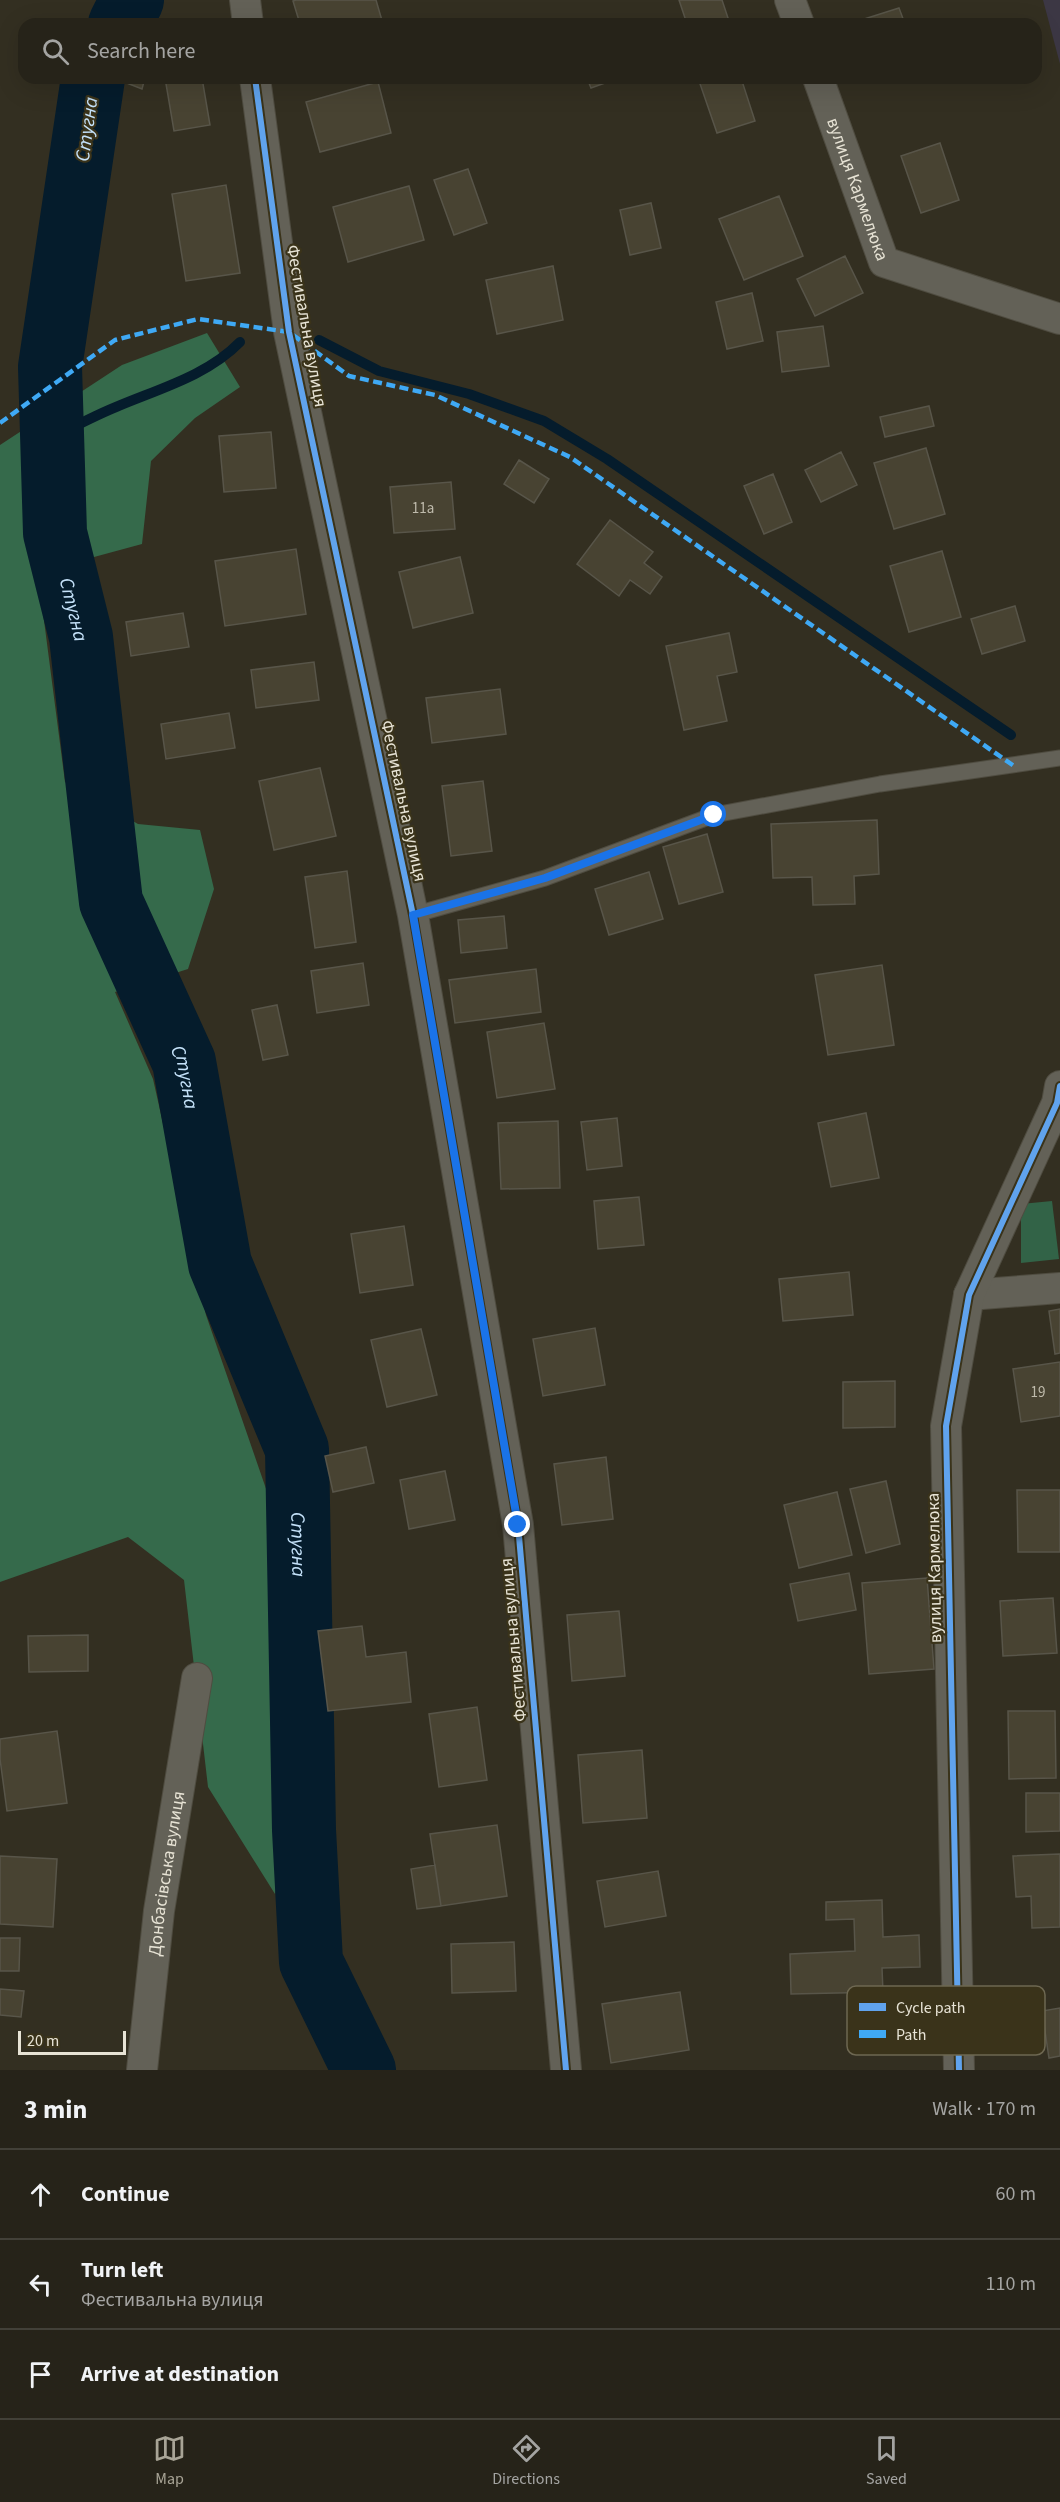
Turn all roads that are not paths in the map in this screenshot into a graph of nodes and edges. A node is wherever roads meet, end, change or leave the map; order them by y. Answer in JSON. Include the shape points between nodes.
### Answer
{"nodes":[{"id":1,"x":244,"y":0,"type":"edge"},
{"id":2,"x":790,"y":0,"type":"edge"},
{"id":3,"x":247,"y":18,"type":"edge"},
{"id":4,"x":797,"y":18,"type":"edge"},
{"id":5,"x":256,"y":84,"type":"edge"},
{"id":6,"x":820,"y":84,"type":"edge"},
{"id":7,"x":1060,"y":320,"type":"edge"},
{"id":8,"x":1060,"y":758,"type":"edge"},
{"id":9,"x":413,"y":915,"type":"junction"},
{"id":10,"x":1059,"y":1100,"type":"edge"},
{"id":11,"x":1060,"y":1287,"type":"edge"},
{"id":12,"x":969,"y":1295,"type":"junction"},
{"id":13,"x":197,"y":1678,"type":"dead end"},
{"id":14,"x":957,"y":1986,"type":"edge"},
{"id":15,"x":959,"y":2055,"type":"edge"},
{"id":16,"x":142,"y":2070,"type":"edge"},
{"id":17,"x":566,"y":2070,"type":"edge"},
{"id":18,"x":959,"y":2070,"type":"edge"}],
"edges":[{"from":1,"to":3,"type":"street"},
{"from":2,"to":4,"type":"street"},
{"from":5,"to":9,"type":"street","name":"Фестивальна вулиця","via":[[289,332]]},
{"from":6,"to":7,"type":"street","name":"вулиця Кармелюка","via":[[884,262]]},
{"from":8,"to":9,"type":"lane","via":[[880,784],[714,815],[545,878]]},
{"from":9,"to":17,"type":"street","name":"Фестивальна вулиця","via":[[518,1525]]},
{"from":10,"to":12,"type":"street","name":"вулиця Кармелюка"},
{"from":11,"to":12,"type":"street"},
{"from":12,"to":14,"type":"street","name":"вулиця Кармелюка","via":[[946,1426]]},
{"from":13,"to":16,"type":"street","name":"Донбасівська вулиця","via":[[159,1911]]},
{"from":15,"to":18,"type":"street","name":"вулиця Кармелюка"}]}
